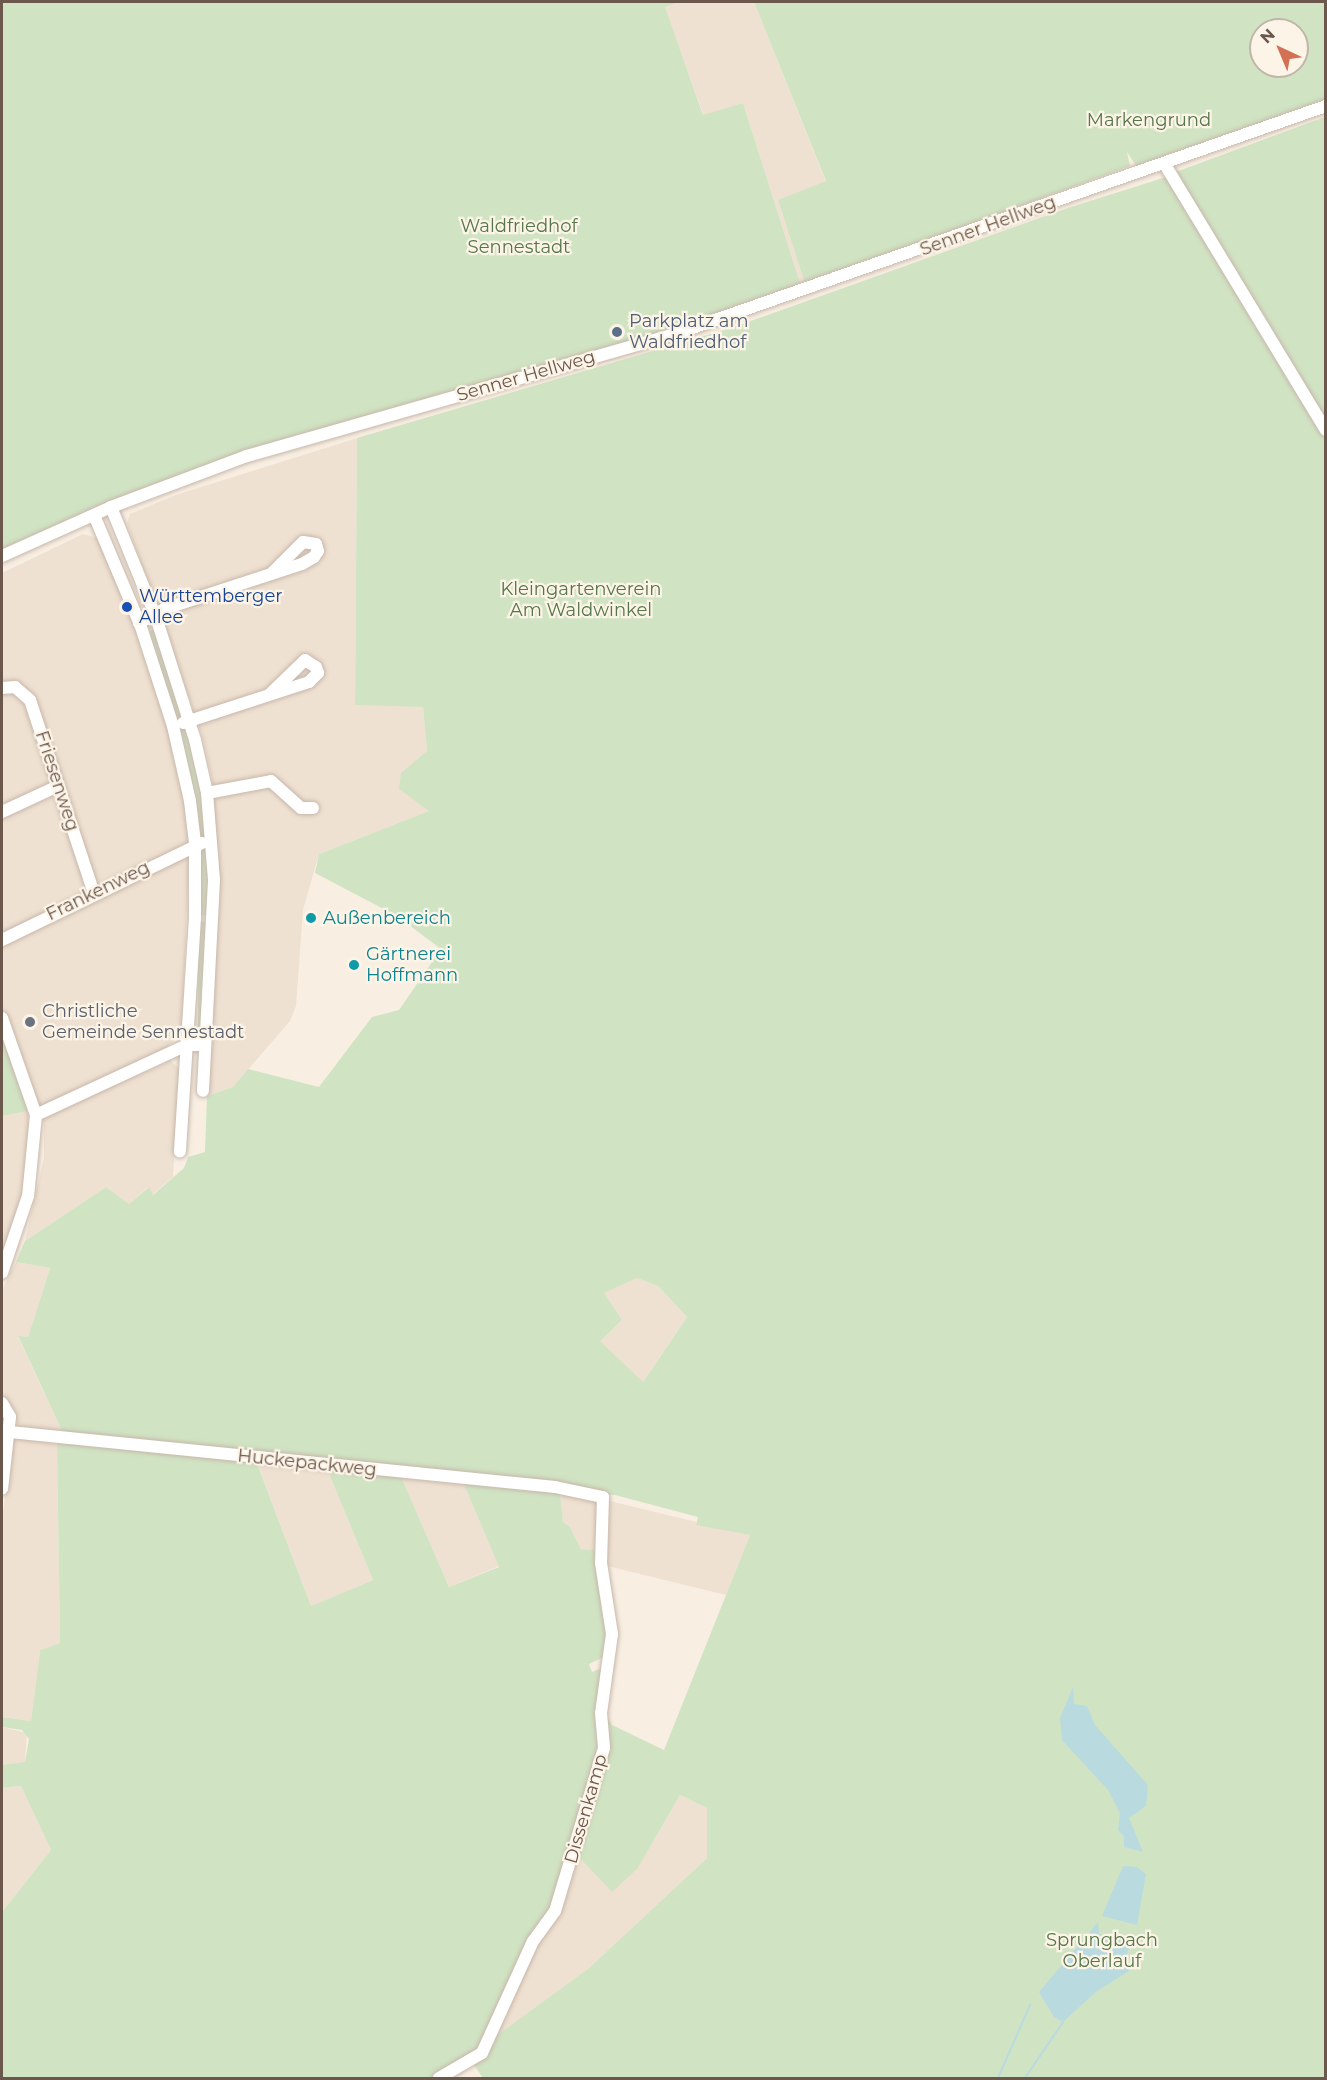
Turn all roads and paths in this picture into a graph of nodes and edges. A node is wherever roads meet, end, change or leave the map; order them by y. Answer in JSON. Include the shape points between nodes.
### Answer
{"nodes":[{"id":1,"x":1326,"y":106,"type":"edge"},
{"id":2,"x":1164,"y":163,"type":"junction"},
{"id":3,"x":1326,"y":430,"type":"edge"},
{"id":4,"x":111,"y":507,"type":"junction"},
{"id":5,"x":94,"y":515,"type":"junction"},
{"id":6,"x":2,"y":556,"type":"edge"},
{"id":7,"x":271,"y":574,"type":"dead end"},
{"id":8,"x":156,"y":617,"type":"junction"},
{"id":9,"x":139,"y":623,"type":"junction"},
{"id":10,"x":2,"y":688,"type":"edge"},
{"id":11,"x":270,"y":694,"type":"dead end"},
{"id":12,"x":189,"y":721,"type":"junction"},
{"id":13,"x":173,"y":726,"type":"junction"},
{"id":14,"x":58,"y":786,"type":"junction"},
{"id":15,"x":207,"y":793,"type":"junction"},
{"id":16,"x":312,"y":808,"type":"dead end"},
{"id":17,"x":3,"y":809,"type":"edge"},
{"id":18,"x":213,"y":842,"type":"junction"},
{"id":19,"x":195,"y":843,"type":"junction"},
{"id":20,"x":94,"y":894,"type":"junction"},
{"id":21,"x":2,"y":940,"type":"edge"},
{"id":22,"x":2,"y":1018,"type":"edge"},
{"id":23,"x":187,"y":1045,"type":"junction"},
{"id":24,"x":205,"y":1045,"type":"junction"},
{"id":25,"x":203,"y":1092,"type":"dead end"},
{"id":26,"x":36,"y":1115,"type":"junction"},
{"id":27,"x":180,"y":1152,"type":"dead end"},
{"id":28,"x":2,"y":1272,"type":"edge"},
{"id":29,"x":2,"y":1403,"type":"edge"},
{"id":30,"x":10,"y":1432,"type":"junction"},
{"id":31,"x":2,"y":1489,"type":"edge"},
{"id":32,"x":603,"y":1497,"type":"joint"},
{"id":33,"x":440,"y":2079,"type":"edge"}],
"edges":[{"from":1,"to":2,"type":"street","name":"Senner Hellweg"},
{"from":2,"to":3,"type":"street"},
{"from":2,"to":4,"type":"street","name":"Senner Hellweg","via":[[689,329],[247,456]]},
{"from":4,"to":5,"type":"street","name":"Senner Hellweg"},
{"from":4,"to":8,"type":"street"},
{"from":5,"to":6,"type":"street","name":"Senner Hellweg"},
{"from":5,"to":9,"type":"street"},
{"from":7,"to":8,"type":"street","via":[[164,609]]},
{"from":8,"to":9,"type":"street"},
{"from":8,"to":12,"type":"street"},
{"from":9,"to":13,"type":"street"},
{"from":10,"to":14,"type":"street","name":"Friesenweg","via":[[15,687],[30,700]]},
{"from":11,"to":12,"type":"street"},
{"from":12,"to":13,"type":"street"},
{"from":12,"to":15,"type":"street"},
{"from":13,"to":19,"type":"street"},
{"from":14,"to":17,"type":"street"},
{"from":14,"to":20,"type":"street","name":"Friesenweg"},
{"from":15,"to":16,"type":"street","via":[[271,781],[301,808]]},
{"from":15,"to":18,"type":"street"},
{"from":18,"to":19,"type":"street"},
{"from":18,"to":24,"type":"street"},
{"from":19,"to":20,"type":"street","name":"Frankenweg"},
{"from":19,"to":23,"type":"street"},
{"from":20,"to":21,"type":"street","name":"Frankenweg"},
{"from":22,"to":26,"type":"street"},
{"from":23,"to":24,"type":"street"},
{"from":23,"to":26,"type":"street"},
{"from":23,"to":27,"type":"street"},
{"from":24,"to":25,"type":"street"},
{"from":26,"to":28,"type":"street","via":[[28,1196]]},
{"from":29,"to":30,"type":"street","via":[[10,1417]]},
{"from":30,"to":31,"type":"street"},
{"from":30,"to":32,"type":"street","name":"Huckepackweg","via":[[555,1487]]},
{"from":32,"to":33,"type":"street","name":"Dissenkamp","via":[[601,1563],[612,1634],[601,1713],[604,1748],[555,1911],[533,1941],[482,2053]]}]}
